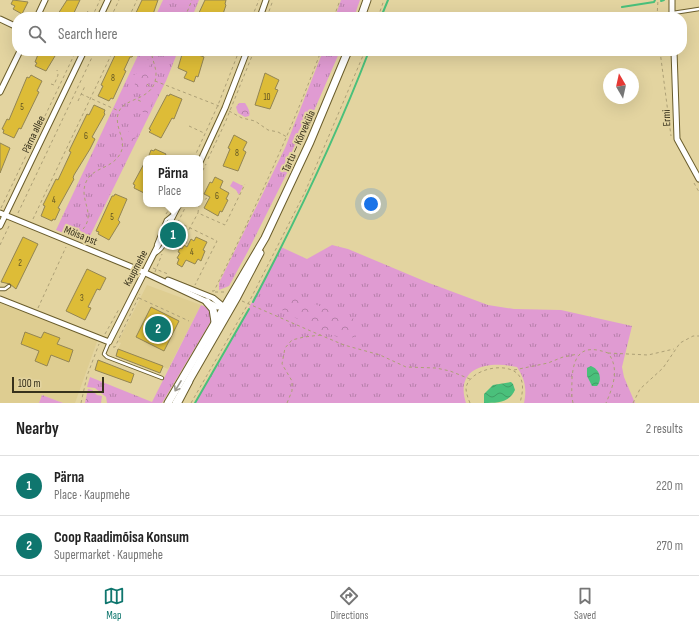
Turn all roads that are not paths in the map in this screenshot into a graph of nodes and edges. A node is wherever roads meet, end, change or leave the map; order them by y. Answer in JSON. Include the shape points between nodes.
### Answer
{"nodes":[{"id":1,"x":45,"y":0,"type":"edge"},
{"id":2,"x":108,"y":0,"type":"edge"},
{"id":3,"x":266,"y":0,"type":"edge"},
{"id":4,"x":367,"y":0,"type":"edge"},
{"id":5,"x":672,"y":0,"type":"edge"},
{"id":6,"x":699,"y":9,"type":"edge"},
{"id":7,"x":39,"y":12,"type":"edge"},
{"id":8,"x":102,"y":12,"type":"edge"},
{"id":9,"x":262,"y":12,"type":"edge"},
{"id":10,"x":363,"y":12,"type":"edge"},
{"id":11,"x":672,"y":12,"type":"edge"},
{"id":12,"x":686,"y":12,"type":"edge"},
{"id":13,"x":0,"y":19,"type":"edge"},
{"id":14,"x":12,"y":25,"type":"edge"},
{"id":15,"x":18,"y":56,"type":"edge"},
{"id":16,"x":81,"y":56,"type":"edge"},
{"id":17,"x":245,"y":56,"type":"edge"},
{"id":18,"x":346,"y":56,"type":"edge"},
{"id":19,"x":674,"y":56,"type":"edge"},
{"id":20,"x":0,"y":92,"type":"edge"},
{"id":21,"x":203,"y":156,"type":"edge"},
{"id":22,"x":699,"y":179,"type":"edge"},
{"id":23,"x":178,"y":207,"type":"edge"},
{"id":24,"x":2,"y":212,"type":"edge"},
{"id":25,"x":175,"y":212,"type":"junction"},
{"id":26,"x":0,"y":226,"type":"edge"},
{"id":27,"x":154,"y":254,"type":"junction"},
{"id":28,"x":145,"y":273,"type":"junction"},
{"id":29,"x":154,"y":276,"type":"junction"},
{"id":30,"x":9,"y":286,"type":"dead end"},
{"id":31,"x":0,"y":289,"type":"edge"},
{"id":32,"x":0,"y":299,"type":"edge"},
{"id":33,"x":207,"y":302,"type":"junction"},
{"id":34,"x":227,"y":309,"type":"junction"},
{"id":35,"x":215,"y":322,"type":"junction"},
{"id":36,"x":109,"y":342,"type":"junction"},
{"id":37,"x":194,"y":372,"type":"junction"},
{"id":38,"x":162,"y":378,"type":"dead end"},
{"id":39,"x":168,"y":403,"type":"edge"},
{"id":40,"x":176,"y":403,"type":"edge"},
{"id":41,"x":180,"y":403,"type":"edge"}],
"edges":[{"from":1,"to":7,"type":"street"},
{"from":2,"to":8,"type":"street"},
{"from":3,"to":9,"type":"street"},
{"from":4,"to":10,"type":"main road"},
{"from":5,"to":11,"type":"street"},
{"from":6,"to":12,"type":"lane"},
{"from":13,"to":14,"type":"street"},
{"from":15,"to":20,"type":"street"},
{"from":16,"to":24,"type":"street","name":"Pärna allee"},
{"from":17,"to":21,"type":"street"},
{"from":18,"to":34,"type":"main road","name":"Tartu — Kõrveküla","via":[[310,142],[265,238]]},
{"from":19,"to":22,"type":"street","name":"Ermi","via":[[677,139]]},
{"from":23,"to":25,"type":"street","name":"Kaupmehe"},
{"from":24,"to":26,"type":"street","name":"Pärna allee"},
{"from":24,"to":28,"type":"street","name":"Mõisa pst"},
{"from":25,"to":27,"type":"street","name":"Kaupmehe"},
{"from":25,"to":27,"type":"lane","via":[[166,220]]},
{"from":27,"to":28,"type":"street","name":"Kaupmehe"},
{"from":28,"to":29,"type":"street","name":"Mõisa pst"},
{"from":28,"to":36,"type":"street","name":"Kaupmehe"},
{"from":29,"to":33,"type":"street","name":"Mõisa pst"},
{"from":29,"to":34,"type":"street","name":"Mõisa pst","via":[[213,298]]},
{"from":30,"to":31,"type":"lane"},
{"from":32,"to":36,"type":"street"},
{"from":33,"to":34,"type":"street","name":"Mõisa pst"},
{"from":33,"to":35,"type":"main road","via":[[213,309]]},
{"from":34,"to":35,"type":"main road","name":"Tartu — Kõrveküla"},
{"from":34,"to":37,"type":"main road","name":"Tartu — Kõrveküla"},
{"from":35,"to":39,"type":"main road","name":"Tartu — Kõrveküla","one_way":true},
{"from":36,"to":38,"type":"lane","via":[[104,354],[107,357]]},
{"from":37,"to":40,"type":"main road","name":"Tartu — Kõrveküla"},
{"from":37,"to":41,"type":"lane","via":[[190,388]]}]}
